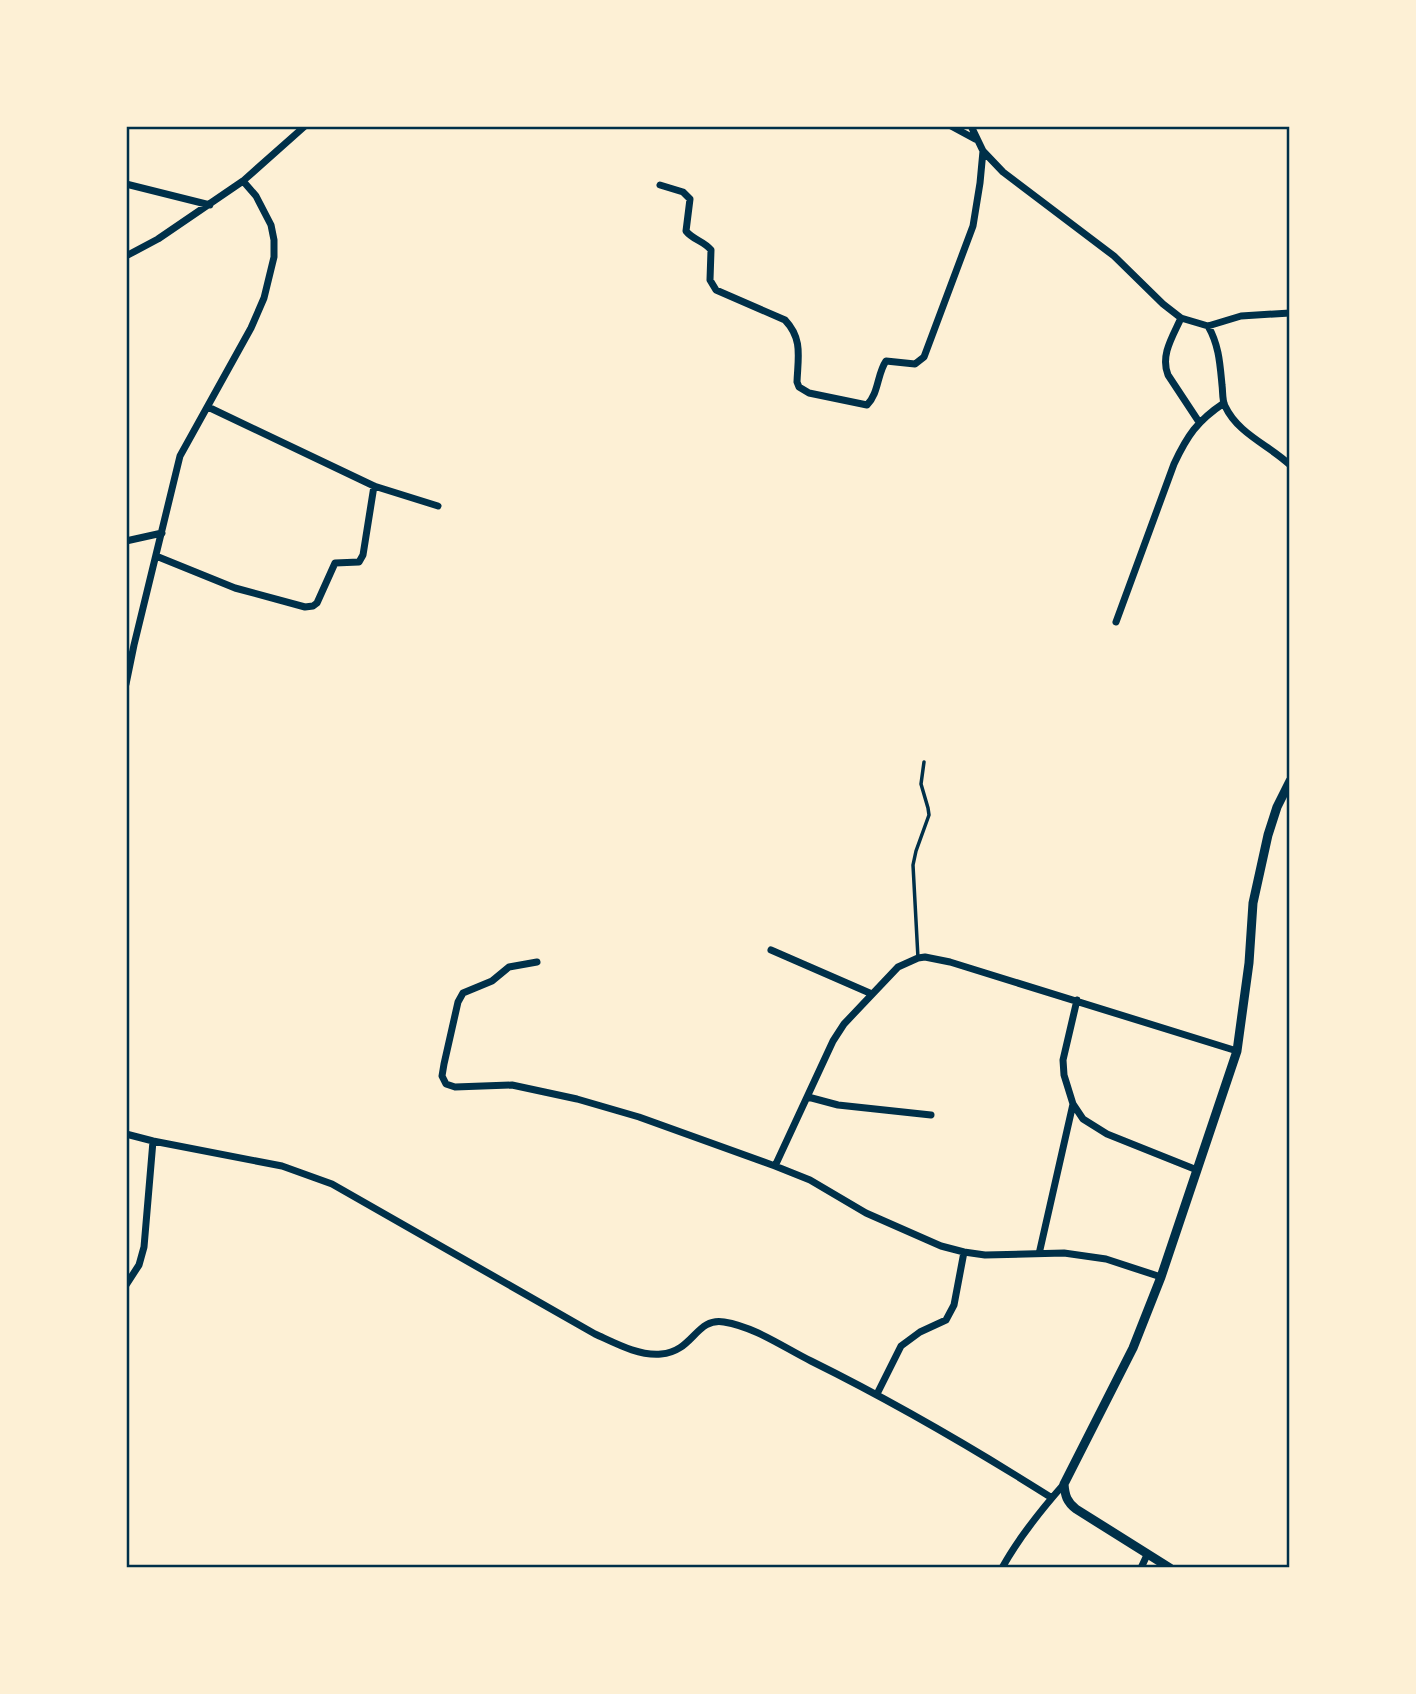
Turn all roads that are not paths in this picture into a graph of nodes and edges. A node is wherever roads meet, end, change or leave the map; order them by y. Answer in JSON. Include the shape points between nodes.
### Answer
{"nodes":[{"id":1,"x":305,"y":126,"type":"edge"},
{"id":2,"x":950,"y":126,"type":"edge"},
{"id":3,"x":971,"y":126,"type":"edge"},
{"id":4,"x":975,"y":139,"type":"junction"},
{"id":5,"x":982,"y":151,"type":"junction"},
{"id":6,"x":243,"y":181,"type":"junction"},
{"id":7,"x":126,"y":184,"type":"edge"},
{"id":8,"x":660,"y":185,"type":"dead end"},
{"id":9,"x":210,"y":205,"type":"junction"},
{"id":10,"x":126,"y":256,"type":"edge"},
{"id":11,"x":1290,"y":313,"type":"edge"},
{"id":12,"x":1181,"y":317,"type":"junction"},
{"id":13,"x":1209,"y":326,"type":"junction"},
{"id":14,"x":1224,"y":403,"type":"junction"},
{"id":15,"x":208,"y":407,"type":"junction"},
{"id":16,"x":1199,"y":422,"type":"junction"},
{"id":17,"x":1290,"y":466,"type":"edge"},
{"id":18,"x":374,"y":486,"type":"junction"},
{"id":19,"x":438,"y":506,"type":"dead end"},
{"id":20,"x":162,"y":533,"type":"junction"},
{"id":21,"x":126,"y":541,"type":"edge"},
{"id":22,"x":156,"y":556,"type":"junction"},
{"id":23,"x":1116,"y":622,"type":"dead end"},
{"id":24,"x":126,"y":684,"type":"edge"},
{"id":25,"x":924,"y":762,"type":"dead end"},
{"id":26,"x":1290,"y":782,"type":"edge"},
{"id":27,"x":771,"y":950,"type":"dead end"},
{"id":28,"x":918,"y":958,"type":"junction"},
{"id":29,"x":537,"y":962,"type":"dead end"},
{"id":30,"x":872,"y":995,"type":"junction"},
{"id":31,"x":1077,"y":1000,"type":"junction"},
{"id":32,"x":1237,"y":1051,"type":"junction"},
{"id":33,"x":808,"y":1097,"type":"junction"},
{"id":34,"x":1073,"y":1104,"type":"junction"},
{"id":35,"x":931,"y":1115,"type":"dead end"},
{"id":36,"x":126,"y":1134,"type":"edge"},
{"id":37,"x":153,"y":1141,"type":"junction"},
{"id":38,"x":775,"y":1166,"type":"junction"},
{"id":39,"x":1197,"y":1170,"type":"junction"},
{"id":40,"x":964,"y":1252,"type":"junction"},
{"id":41,"x":1039,"y":1254,"type":"junction"},
{"id":42,"x":1161,"y":1277,"type":"junction"},
{"id":43,"x":126,"y":1285,"type":"edge"},
{"id":44,"x":877,"y":1394,"type":"junction"},
{"id":45,"x":1064,"y":1484,"type":"junction"},
{"id":46,"x":1052,"y":1498,"type":"junction"},
{"id":47,"x":1147,"y":1555,"type":"junction"},
{"id":48,"x":1002,"y":1568,"type":"edge"},
{"id":49,"x":1141,"y":1568,"type":"edge"},
{"id":50,"x":1170,"y":1568,"type":"edge"}],
"edges":[{"from":1,"to":6,"type":"street"},
{"from":2,"to":4,"type":"street"},
{"from":3,"to":4,"type":"street"},
{"from":4,"to":5,"type":"street"},
{"from":5,"to":8,"type":"street","via":[[973,226],[924,357],[915,364],[886,361],[867,404],[799,387],[799,347],[793,329],[785,320],[716,290],[710,280],[711,250],[686,231],[690,199]]},
{"from":5,"to":12,"type":"street","via":[[1114,256]]},
{"from":6,"to":9,"type":"street"},
{"from":6,"to":15,"type":"street","via":[[271,225],[274,257],[251,328]]},
{"from":7,"to":9,"type":"street"},
{"from":9,"to":10,"type":"street"},
{"from":11,"to":13,"type":"street","via":[[1241,316]]},
{"from":12,"to":13,"type":"street"},
{"from":12,"to":16,"type":"street","via":[[1166,350],[1165,367]]},
{"from":13,"to":14,"type":"street","via":[[1219,352]]},
{"from":14,"to":16,"type":"street"},
{"from":14,"to":17,"type":"street","via":[[1233,420]]},
{"from":15,"to":18,"type":"street"},
{"from":15,"to":20,"type":"street","via":[[180,456]]},
{"from":16,"to":23,"type":"street","via":[[1174,464]]},
{"from":18,"to":19,"type":"street"},
{"from":18,"to":22,"type":"street","via":[[363,555],[359,562],[335,564],[313,606],[235,588]]},
{"from":20,"to":21,"type":"street"},
{"from":20,"to":22,"type":"street"},
{"from":22,"to":24,"type":"street"},
{"from":25,"to":28,"type":"lane","via":[[921,784],[929,815],[913,865]]},
{"from":26,"to":32,"type":"street","via":[[1268,835],[1253,903]]},
{"from":27,"to":30,"type":"street"},
{"from":28,"to":30,"type":"street","via":[[898,967]]},
{"from":28,"to":31,"type":"street","via":[[950,962]]},
{"from":29,"to":38,"type":"street","via":[[509,967],[492,981],[463,993],[444,1064],[446,1084],[512,1085],[577,1099]]},
{"from":30,"to":33,"type":"street","via":[[832,1041]]},
{"from":31,"to":32,"type":"street"},
{"from":31,"to":34,"type":"street","via":[[1063,1060]]},
{"from":32,"to":39,"type":"street"},
{"from":33,"to":35,"type":"street","via":[[838,1105]]},
{"from":33,"to":38,"type":"street"},
{"from":34,"to":39,"type":"street","via":[[1083,1119],[1107,1134]]},
{"from":34,"to":41,"type":"street"},
{"from":36,"to":37,"type":"street"},
{"from":37,"to":43,"type":"street","via":[[144,1247]]},
{"from":37,"to":44,"type":"street","via":[[282,1166],[332,1184],[623,1347],[646,1353],[675,1351],[705,1324],[724,1322],[744,1327]]},
{"from":38,"to":40,"type":"street","via":[[810,1180],[866,1213]]},
{"from":39,"to":42,"type":"street"},
{"from":40,"to":41,"type":"street"},
{"from":40,"to":44,"type":"street","via":[[954,1305],[946,1320],[901,1346]]},
{"from":41,"to":42,"type":"street","via":[[1106,1259]]},
{"from":42,"to":45,"type":"street","via":[[1133,1348]]},
{"from":44,"to":46,"type":"street"},
{"from":45,"to":46,"type":"street"},
{"from":45,"to":47,"type":"street","via":[[1065,1495],[1076,1510]]},
{"from":46,"to":48,"type":"street"},
{"from":47,"to":49,"type":"street"},
{"from":47,"to":50,"type":"street"}]}
